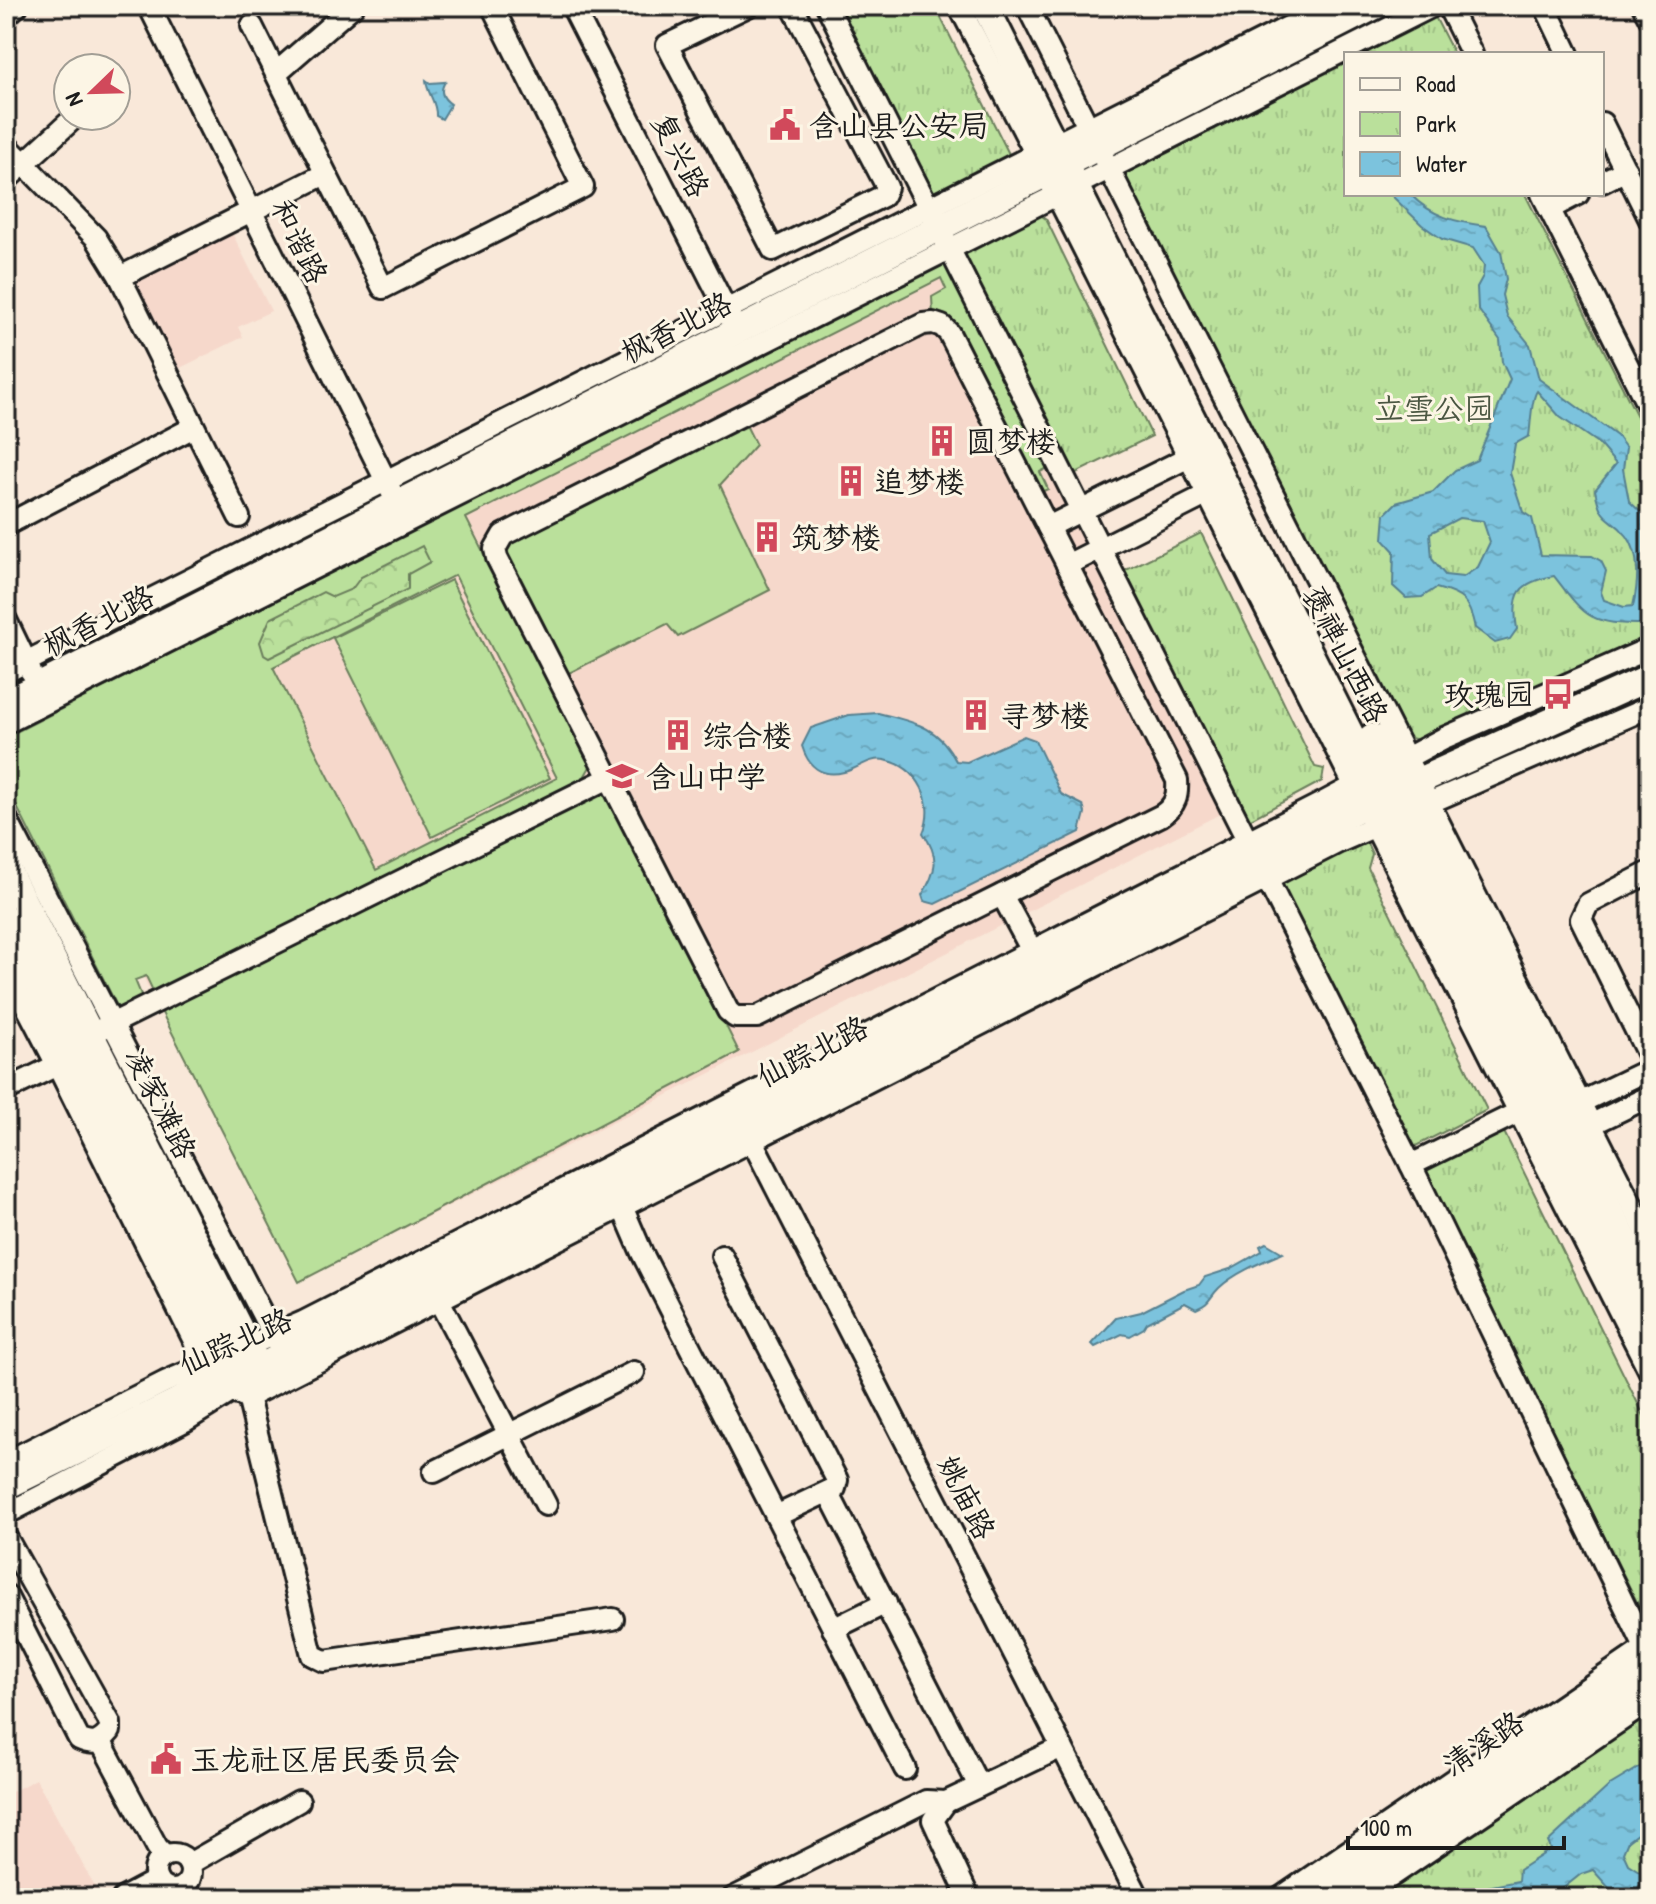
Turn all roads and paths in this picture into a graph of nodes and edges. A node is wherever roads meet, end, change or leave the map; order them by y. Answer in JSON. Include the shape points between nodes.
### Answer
{"nodes":[{"id":1,"x":17,"y":6,"type":"edge"},
{"id":2,"x":149,"y":6,"type":"edge"},
{"id":3,"x":353,"y":6,"type":"edge"},
{"id":4,"x":492,"y":6,"type":"edge"},
{"id":5,"x":572,"y":6,"type":"edge"},
{"id":6,"x":748,"y":6,"type":"edge"},
{"id":7,"x":792,"y":6,"type":"edge"},
{"id":8,"x":827,"y":6,"type":"edge"},
{"id":9,"x":959,"y":6,"type":"edge"},
{"id":10,"x":985,"y":6,"type":"edge"},
{"id":11,"x":1005,"y":6,"type":"edge"},
{"id":12,"x":1027,"y":6,"type":"edge"},
{"id":13,"x":1330,"y":6,"type":"edge"},
{"id":14,"x":1375,"y":6,"type":"edge"},
{"id":15,"x":1433,"y":6,"type":"edge"},
{"id":16,"x":1448,"y":6,"type":"edge"},
{"id":17,"x":1545,"y":6,"type":"edge"},
{"id":18,"x":1643,"y":6,"type":"edge"},
{"id":19,"x":6,"y":16,"type":"edge"},
{"id":20,"x":1650,"y":19,"type":"edge"},
{"id":21,"x":252,"y":26,"type":"dead end"},
{"id":22,"x":1471,"y":52,"type":"edge"},
{"id":23,"x":1567,"y":52,"type":"edge"},
{"id":24,"x":860,"y":72,"type":"junction"},
{"id":25,"x":276,"y":73,"type":"junction"},
{"id":26,"x":833,"y":84,"type":"junction"},
{"id":27,"x":1604,"y":127,"type":"edge"},
{"id":28,"x":59,"y":132,"type":"edge"},
{"id":29,"x":6,"y":145,"type":"edge"},
{"id":30,"x":1073,"y":161,"type":"junction"},
{"id":31,"x":24,"y":164,"type":"junction"},
{"id":32,"x":1626,"y":170,"type":"junction"},
{"id":33,"x":325,"y":174,"type":"junction"},
{"id":34,"x":6,"y":180,"type":"edge"},
{"id":35,"x":1604,"y":181,"type":"edge"},
{"id":36,"x":1569,"y":196,"type":"edge"},
{"id":37,"x":1546,"y":201,"type":"edge"},
{"id":38,"x":252,"y":211,"type":"junction"},
{"id":39,"x":1650,"y":220,"type":"edge"},
{"id":40,"x":939,"y":229,"type":"junction"},
{"id":41,"x":120,"y":277,"type":"junction"},
{"id":42,"x":732,"y":321,"type":"junction"},
{"id":43,"x":1650,"y":410,"type":"edge"},
{"id":44,"x":194,"y":427,"type":"junction"},
{"id":45,"x":1189,"y":457,"type":"junction"},
{"id":46,"x":391,"y":492,"type":"junction"},
{"id":47,"x":1208,"y":494,"type":"junction"},
{"id":48,"x":1081,"y":511,"type":"junction"},
{"id":49,"x":239,"y":517,"type":"dead end"},
{"id":50,"x":6,"y":525,"type":"edge"},
{"id":51,"x":1048,"y":527,"type":"junction"},
{"id":52,"x":1100,"y":548,"type":"junction"},
{"id":53,"x":1067,"y":565,"type":"junction"},
{"id":54,"x":6,"y":620,"type":"edge"},
{"id":55,"x":1650,"y":648,"type":"edge"},
{"id":56,"x":26,"y":662,"type":"junction"},
{"id":57,"x":6,"y":672,"type":"edge"},
{"id":58,"x":1650,"y":677,"type":"edge"},
{"id":59,"x":38,"y":687,"type":"junction"},
{"id":60,"x":6,"y":703,"type":"edge"},
{"id":61,"x":1650,"y":707,"type":"edge"},
{"id":62,"x":6,"y":723,"type":"edge"},
{"id":63,"x":609,"y":778,"type":"junction"},
{"id":64,"x":1391,"y":793,"type":"junction"},
{"id":65,"x":6,"y":818,"type":"edge"},
{"id":66,"x":1257,"y":859,"type":"junction"},
{"id":67,"x":6,"y":867,"type":"edge"},
{"id":68,"x":1650,"y":872,"type":"edge"},
{"id":69,"x":1002,"y":895,"type":"junction"},
{"id":70,"x":6,"y":919,"type":"edge"},
{"id":71,"x":6,"y":967,"type":"edge"},
{"id":72,"x":1041,"y":969,"type":"junction"},
{"id":73,"x":82,"y":1042,"type":"junction"},
{"id":74,"x":1650,"y":1059,"type":"edge"},
{"id":75,"x":1650,"y":1069,"type":"edge"},
{"id":76,"x":6,"y":1090,"type":"edge"},
{"id":77,"x":1650,"y":1096,"type":"edge"},
{"id":78,"x":1519,"y":1112,"type":"junction"},
{"id":79,"x":1576,"y":1118,"type":"junction"},
{"id":80,"x":747,"y":1132,"type":"junction"},
{"id":81,"x":1411,"y":1165,"type":"junction"},
{"id":82,"x":618,"y":1197,"type":"junction"},
{"id":83,"x":1650,"y":1241,"type":"edge"},
{"id":84,"x":722,"y":1256,"type":"dead end"},
{"id":85,"x":434,"y":1291,"type":"junction"},
{"id":86,"x":1650,"y":1291,"type":"edge"},
{"id":87,"x":1650,"y":1332,"type":"edge"},
{"id":88,"x":278,"y":1346,"type":"junction"},
{"id":89,"x":634,"y":1372,"type":"dead end"},
{"id":90,"x":1650,"y":1372,"type":"edge"},
{"id":91,"x":233,"y":1374,"type":"junction"},
{"id":92,"x":510,"y":1434,"type":"junction"},
{"id":93,"x":6,"y":1462,"type":"edge"},
{"id":94,"x":434,"y":1472,"type":"dead end"},
{"id":95,"x":6,"y":1486,"type":"edge"},
{"id":96,"x":828,"y":1492,"type":"junction"},
{"id":97,"x":546,"y":1505,"type":"dead end"},
{"id":98,"x":6,"y":1514,"type":"edge"},
{"id":99,"x":776,"y":1516,"type":"junction"},
{"id":100,"x":6,"y":1537,"type":"edge"},
{"id":101,"x":6,"y":1595,"type":"edge"},
{"id":102,"x":886,"y":1603,"type":"junction"},
{"id":103,"x":613,"y":1619,"type":"dead end"},
{"id":104,"x":833,"y":1629,"type":"junction"},
{"id":105,"x":1649,"y":1655,"type":"edge"},
{"id":106,"x":1650,"y":1697,"type":"edge"},
{"id":107,"x":101,"y":1742,"type":"junction"},
{"id":108,"x":1062,"y":1747,"type":"junction"},
{"id":109,"x":905,"y":1769,"type":"dead end"},
{"id":110,"x":979,"y":1786,"type":"junction"},
{"id":111,"x":299,"y":1801,"type":"dead end"},
{"id":112,"x":946,"y":1802,"type":"junction"},
{"id":113,"x":1456,"y":1815,"type":"junction"},
{"id":114,"x":165,"y":1856,"type":"junction"},
{"id":115,"x":189,"y":1864,"type":"junction"},
{"id":116,"x":157,"y":1880,"type":"junction"},
{"id":117,"x":187,"y":1892,"type":"edge"},
{"id":118,"x":123,"y":1898,"type":"edge"},
{"id":119,"x":733,"y":1898,"type":"edge"},
{"id":120,"x":969,"y":1898,"type":"edge"},
{"id":121,"x":1139,"y":1898,"type":"edge"},
{"id":122,"x":1280,"y":1898,"type":"edge"},
{"id":123,"x":1312,"y":1898,"type":"edge"},
{"id":124,"x":1354,"y":1898,"type":"edge"}],
"edges":[{"from":1,"to":19,"type":"street"},
{"from":2,"to":38,"type":"street","name":"和谐路"},
{"from":3,"to":25,"type":"street"},
{"from":4,"to":33,"type":"street","via":[[583,187],[383,288]]},
{"from":5,"to":42,"type":"street","name":"复兴路"},
{"from":6,"to":26,"type":"street","via":[[667,45],[773,250],[883,196],[887,187]]},
{"from":7,"to":26,"type":"street"},
{"from":8,"to":24,"type":"street"},
{"from":9,"to":30,"type":"street"},
{"from":10,"to":30,"type":"main road","name":"褒禅山西路"},
{"from":11,"to":30,"type":"main road","name":"褒禅山西路"},
{"from":12,"to":30,"type":"street"},
{"from":13,"to":30,"type":"street"},
{"from":14,"to":30,"type":"main road","name":"枫香北路"},
{"from":15,"to":30,"type":"street"},
{"from":16,"to":22,"type":"street"},
{"from":17,"to":23,"type":"street"},
{"from":18,"to":20,"type":"street"},
{"from":21,"to":25,"type":"street"},
{"from":24,"to":26,"type":"street"},
{"from":24,"to":40,"type":"street"},
{"from":25,"to":33,"type":"street"},
{"from":27,"to":32,"type":"street"},
{"from":28,"to":31,"type":"street"},
{"from":29,"to":31,"type":"street"},
{"from":30,"to":40,"type":"main road","name":"枫香北路"},
{"from":30,"to":45,"type":"street"},
{"from":30,"to":64,"type":"main road","name":"褒禅山西路"},
{"from":30,"to":64,"type":"street"},
{"from":31,"to":34,"type":"street"},
{"from":31,"to":41,"type":"street","via":[[96,238]]},
{"from":32,"to":35,"type":"street"},
{"from":32,"to":39,"type":"street"},
{"from":33,"to":38,"type":"street"},
{"from":36,"to":37,"type":"street"},
{"from":37,"to":43,"type":"street"},
{"from":38,"to":41,"type":"street"},
{"from":38,"to":46,"type":"street","name":"和谐路"},
{"from":40,"to":42,"type":"main road","name":"枫香北路"},
{"from":40,"to":48,"type":"street"},
{"from":40,"to":62,"type":"street"},
{"from":41,"to":44,"type":"street"},
{"from":42,"to":46,"type":"main road","name":"枫香北路"},
{"from":44,"to":49,"type":"street"},
{"from":44,"to":50,"type":"street"},
{"from":45,"to":47,"type":"street"},
{"from":45,"to":48,"type":"street"},
{"from":46,"to":56,"type":"street"},
{"from":46,"to":59,"type":"main road","name":"枫香北路"},
{"from":47,"to":52,"type":"street"},
{"from":47,"to":64,"type":"street"},
{"from":48,"to":51,"type":"street"},
{"from":48,"to":52,"type":"street"},
{"from":51,"to":53,"type":"street"},
{"from":51,"to":63,"type":"street","via":[[949,333],[933,323],[503,535],[495,549],[497,558]]},
{"from":52,"to":53,"type":"street"},
{"from":52,"to":66,"type":"street"},
{"from":53,"to":69,"type":"street","via":[[1177,780],[1178,796],[1162,815]]},
{"from":54,"to":56,"type":"street"},
{"from":55,"to":64,"type":"street","via":[[1444,738]]},
{"from":56,"to":57,"type":"street"},
{"from":56,"to":59,"type":"street"},
{"from":58,"to":64,"type":"main road","name":"仙踪北路"},
{"from":59,"to":60,"type":"main road","name":"枫香北路"},
{"from":61,"to":64,"type":"street"},
{"from":63,"to":69,"type":"street","via":[[735,1017],[757,1017]]},
{"from":63,"to":73,"type":"street"},
{"from":64,"to":66,"type":"main road","name":"仙踪北路"},
{"from":64,"to":78,"type":"street"},
{"from":64,"to":79,"type":"main road","name":"褒禅山西路"},
{"from":64,"to":80,"type":"street","via":[[1325,849]]},
{"from":64,"to":87,"type":"main road","name":"褒禅山西路"},
{"from":64,"to":88,"type":"street"},
{"from":65,"to":73,"type":"street"},
{"from":66,"to":72,"type":"main road","name":"仙踪北路"},
{"from":66,"to":81,"type":"street"},
{"from":67,"to":73,"type":"main road","name":"凌家滩路"},
{"from":68,"to":74,"type":"street","via":[[1588,904],[1581,919]]},
{"from":69,"to":72,"type":"street"},
{"from":70,"to":73,"type":"main road","name":"凌家滩路"},
{"from":71,"to":73,"type":"street"},
{"from":72,"to":80,"type":"main road","name":"仙踪北路"},
{"from":73,"to":76,"type":"street"},
{"from":73,"to":88,"type":"street"},
{"from":73,"to":91,"type":"main road","name":"凌家滩路"},
{"from":75,"to":79,"type":"street"},
{"from":77,"to":79,"type":"street"},
{"from":78,"to":81,"type":"street"},
{"from":78,"to":90,"type":"street"},
{"from":79,"to":83,"type":"street"},
{"from":79,"to":86,"type":"main road","name":"褒禅山西路"},
{"from":80,"to":82,"type":"main road","name":"仙踪北路"},
{"from":80,"to":108,"type":"street","name":"姚庙路"},
{"from":81,"to":105,"type":"street"},
{"from":82,"to":85,"type":"main road","name":"仙踪北路"},
{"from":82,"to":99,"type":"street"},
{"from":84,"to":96,"type":"street","via":[[837,1480]]},
{"from":85,"to":88,"type":"main road","name":"仙踪北路"},
{"from":85,"to":91,"type":"street"},
{"from":85,"to":92,"type":"street"},
{"from":88,"to":91,"type":"main road","name":"仙踪北路"},
{"from":89,"to":92,"type":"street"},
{"from":91,"to":93,"type":"street"},
{"from":91,"to":95,"type":"main road","name":"仙踪北路"},
{"from":91,"to":98,"type":"street","via":[[185,1421]]},
{"from":91,"to":103,"type":"street","via":[[312,1655],[324,1661]]},
{"from":92,"to":94,"type":"street"},
{"from":92,"to":97,"type":"street"},
{"from":96,"to":99,"type":"street"},
{"from":96,"to":102,"type":"street"},
{"from":99,"to":104,"type":"street"},
{"from":100,"to":107,"type":"street","via":[[110,1723]]},
{"from":101,"to":107,"type":"street","via":[[79,1739]]},
{"from":102,"to":104,"type":"street"},
{"from":102,"to":110,"type":"street"},
{"from":104,"to":109,"type":"street"},
{"from":105,"to":113,"type":"main road","name":"清溪路"},
{"from":105,"to":122,"type":"street"},
{"from":106,"to":113,"type":"main road","name":"清溪路"},
{"from":107,"to":114,"type":"street"},
{"from":108,"to":110,"type":"street"},
{"from":108,"to":121,"type":"street","name":"姚庙路"},
{"from":110,"to":112,"type":"street"},
{"from":111,"to":115,"type":"street"},
{"from":112,"to":119,"type":"street","via":[[926,1801]]},
{"from":112,"to":120,"type":"street","via":[[933,1820]]},
{"from":113,"to":123,"type":"main road","name":"清溪路"},
{"from":113,"to":124,"type":"main road","name":"清溪路"},
{"from":114,"to":115,"type":"street","via":[[181,1856]]},
{"from":114,"to":116,"type":"street","via":[[157,1864]]},
{"from":115,"to":117,"type":"street"},
{"from":116,"to":117,"type":"street","via":[[166,1888]]},
{"from":116,"to":118,"type":"street"}]}
